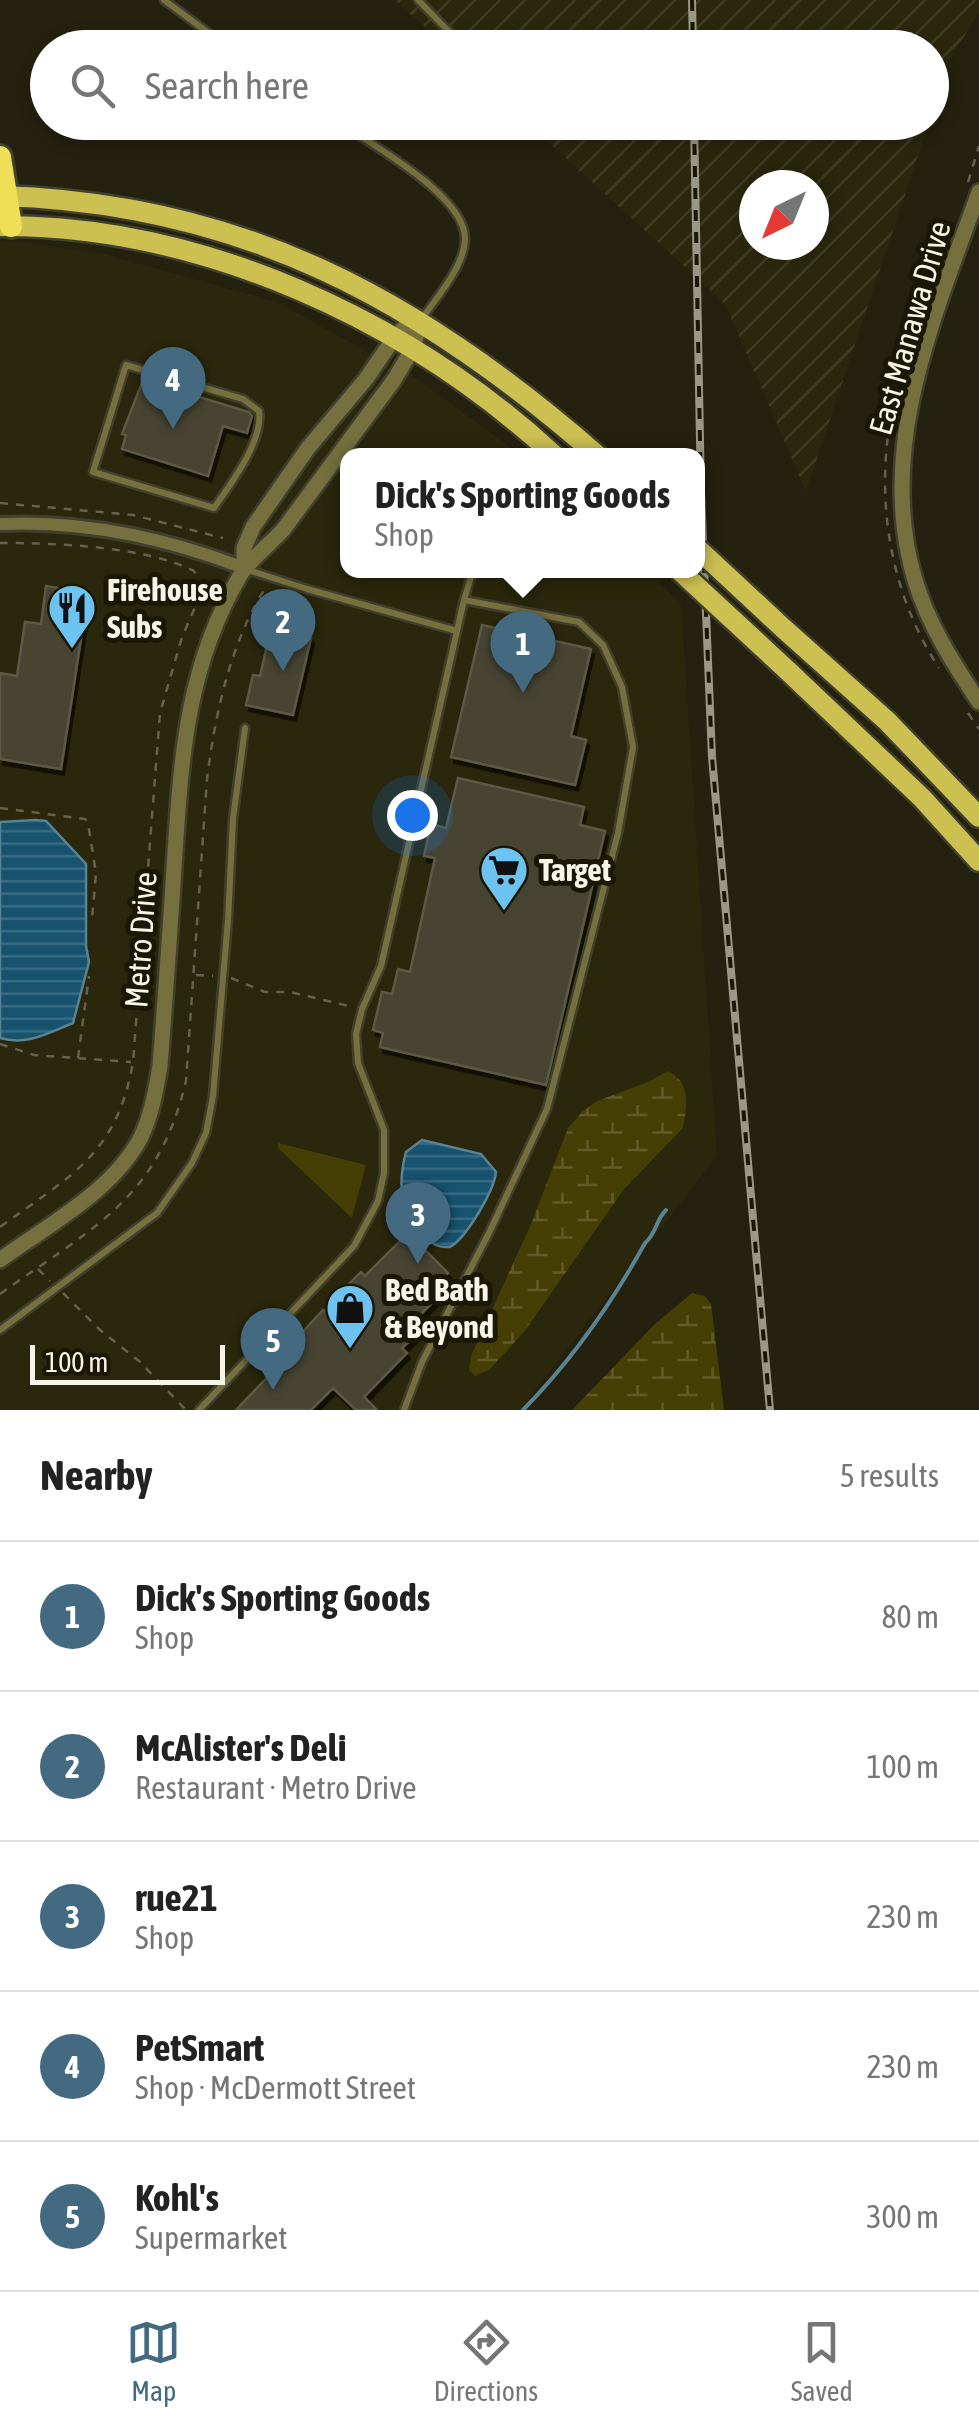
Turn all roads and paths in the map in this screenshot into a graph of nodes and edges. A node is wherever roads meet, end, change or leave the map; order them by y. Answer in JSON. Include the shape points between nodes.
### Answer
{"nodes":[{"id":1,"x":164,"y":0,"type":"edge"},
{"id":2,"x":418,"y":0,"type":"edge"},
{"id":3,"x":205,"y":30,"type":"edge"},
{"id":4,"x":448,"y":30,"type":"edge"},
{"id":5,"x":364,"y":140,"type":"edge"},
{"id":6,"x":979,"y":146,"type":"edge"},
{"id":7,"x":0,"y":157,"type":"edge"},
{"id":8,"x":972,"y":192,"type":"edge"},
{"id":9,"x":4,"y":196,"type":"edge"},
{"id":10,"x":5,"y":226,"type":"edge"},
{"id":11,"x":420,"y":321,"type":"junction"},
{"id":12,"x":404,"y":343,"type":"junction"},
{"id":13,"x":912,"y":345,"type":"dead end"},
{"id":14,"x":344,"y":448,"type":"edge"},
{"id":15,"x":545,"y":448,"type":"edge"},
{"id":16,"x":589,"y":448,"type":"edge"},
{"id":17,"x":340,"y":453,"type":"edge"},
{"id":18,"x":108,"y":476,"type":"joint"},
{"id":19,"x":0,"y":503,"type":"edge"},
{"id":20,"x":0,"y":524,"type":"edge"},
{"id":21,"x":223,"y":538,"type":"dead end"},
{"id":22,"x":0,"y":544,"type":"edge"},
{"id":23,"x":705,"y":556,"type":"edge"},
{"id":24,"x":244,"y":568,"type":"junction"},
{"id":25,"x":272,"y":578,"type":"junction"},
{"id":26,"x":470,"y":578,"type":"edge"},
{"id":27,"x":688,"y":578,"type":"edge"},
{"id":28,"x":464,"y":600,"type":"junction"},
{"id":29,"x":457,"y":631,"type":"junction"},
{"id":30,"x":944,"y":675,"type":"dead end"},
{"id":31,"x":972,"y":704,"type":"edge"},
{"id":32,"x":246,"y":728,"type":"dead end"},
{"id":33,"x":979,"y":729,"type":"edge"},
{"id":34,"x":0,"y":808,"type":"edge"},
{"id":35,"x":979,"y":817,"type":"edge"},
{"id":36,"x":979,"y":861,"type":"edge"},
{"id":37,"x":92,"y":919,"type":"dead end"},
{"id":38,"x":90,"y":976,"type":"dead end"},
{"id":39,"x":224,"y":978,"type":"junction"},
{"id":40,"x":362,"y":1008,"type":"junction"},
{"id":41,"x":0,"y":1044,"type":"edge"},
{"id":42,"x":78,"y":1059,"type":"junction"},
{"id":43,"x":132,"y":1062,"type":"junction"},
{"id":44,"x":0,"y":1227,"type":"edge"},
{"id":45,"x":0,"y":1260,"type":"edge"},
{"id":46,"x":58,"y":1288,"type":"junction"},
{"id":47,"x":0,"y":1294,"type":"edge"},
{"id":48,"x":0,"y":1330,"type":"edge"},
{"id":49,"x":186,"y":1410,"type":"edge"},
{"id":50,"x":199,"y":1410,"type":"edge"},
{"id":51,"x":404,"y":1410,"type":"edge"}],
"edges":[{"from":1,"to":3,"type":"lane"},
{"from":2,"to":4,"type":"lane"},
{"from":5,"to":11,"type":"lane","via":[[438,192],[462,224],[462,254]]},
{"from":6,"to":8,"type":"path"},
{"from":7,"to":9,"type":"highway"},
{"from":8,"to":31,"type":"street","name":"East Manawa Drive","via":[[914,386],[900,471],[915,580]]},
{"from":9,"to":10,"type":"highway"},
{"from":9,"to":11,"type":"main road","via":[[128,208],[231,234],[320,267]]},
{"from":10,"to":12,"type":"main road","via":[[109,234],[180,251],[266,278]]},
{"from":11,"to":12,"type":"street","name":"Metro Drive","via":[[405,327]]},
{"from":11,"to":16,"type":"main road","via":[[527,394]]},
{"from":12,"to":14,"type":"street","name":"Metro Drive","via":[[394,380]]},
{"from":12,"to":15,"type":"main road"},
{"from":12,"to":24,"type":"street","name":"Metro Drive","via":[[308,448],[253,527]]},
{"from":13,"to":30,"type":"path","via":[[893,396],[886,442],[888,526],[910,617]]},
{"from":17,"to":24,"type":"street","name":"Metro Drive","via":[[283,530]]},
{"from":18,"to":18,"type":"lane","via":[[214,508],[258,431],[260,411],[126,365],[93,472]]},
{"from":19,"to":21,"type":"path","via":[[117,513]]},
{"from":20,"to":24,"type":"street","via":[[117,532],[186,546]]},
{"from":22,"to":43,"type":"path","via":[[77,546],[164,560],[194,571],[201,582],[160,713]]},
{"from":23,"to":35,"type":"main road","bridge":true,"via":[[887,721]]},
{"from":24,"to":25,"type":"lane"},
{"from":24,"to":45,"type":"street","name":"Metro Drive","via":[[192,694],[160,1066],[147,1123],[112,1174]]},
{"from":25,"to":29,"type":"lane"},
{"from":25,"to":39,"type":"path","via":[[227,678],[207,779],[194,975]]},
{"from":26,"to":28,"type":"lane"},
{"from":27,"to":36,"type":"main road","bridge":true,"via":[[922,798]]},
{"from":28,"to":29,"type":"lane"},
{"from":28,"to":51,"type":"lane","via":[[579,622],[604,645],[622,687],[634,746],[547,1108]]},
{"from":29,"to":40,"type":"lane","via":[[382,966]]},
{"from":31,"to":33,"type":"path"},
{"from":32,"to":39,"type":"lane"},
{"from":34,"to":37,"type":"path","via":[[88,822],[96,873]]},
{"from":38,"to":42,"type":"path"},
{"from":39,"to":40,"type":"path"},
{"from":39,"to":46,"type":"lane","via":[[214,1096],[192,1163],[157,1213]]},
{"from":40,"to":50,"type":"lane","via":[[358,1063],[384,1130],[378,1201],[354,1246]]},
{"from":41,"to":42,"type":"path"},
{"from":42,"to":43,"type":"path"},
{"from":43,"to":44,"type":"path","via":[[127,1095],[107,1138],[79,1169]]},
{"from":46,"to":47,"type":"path","via":[[37,1268]]},
{"from":46,"to":48,"type":"lane"},
{"from":46,"to":49,"type":"path"}]}
